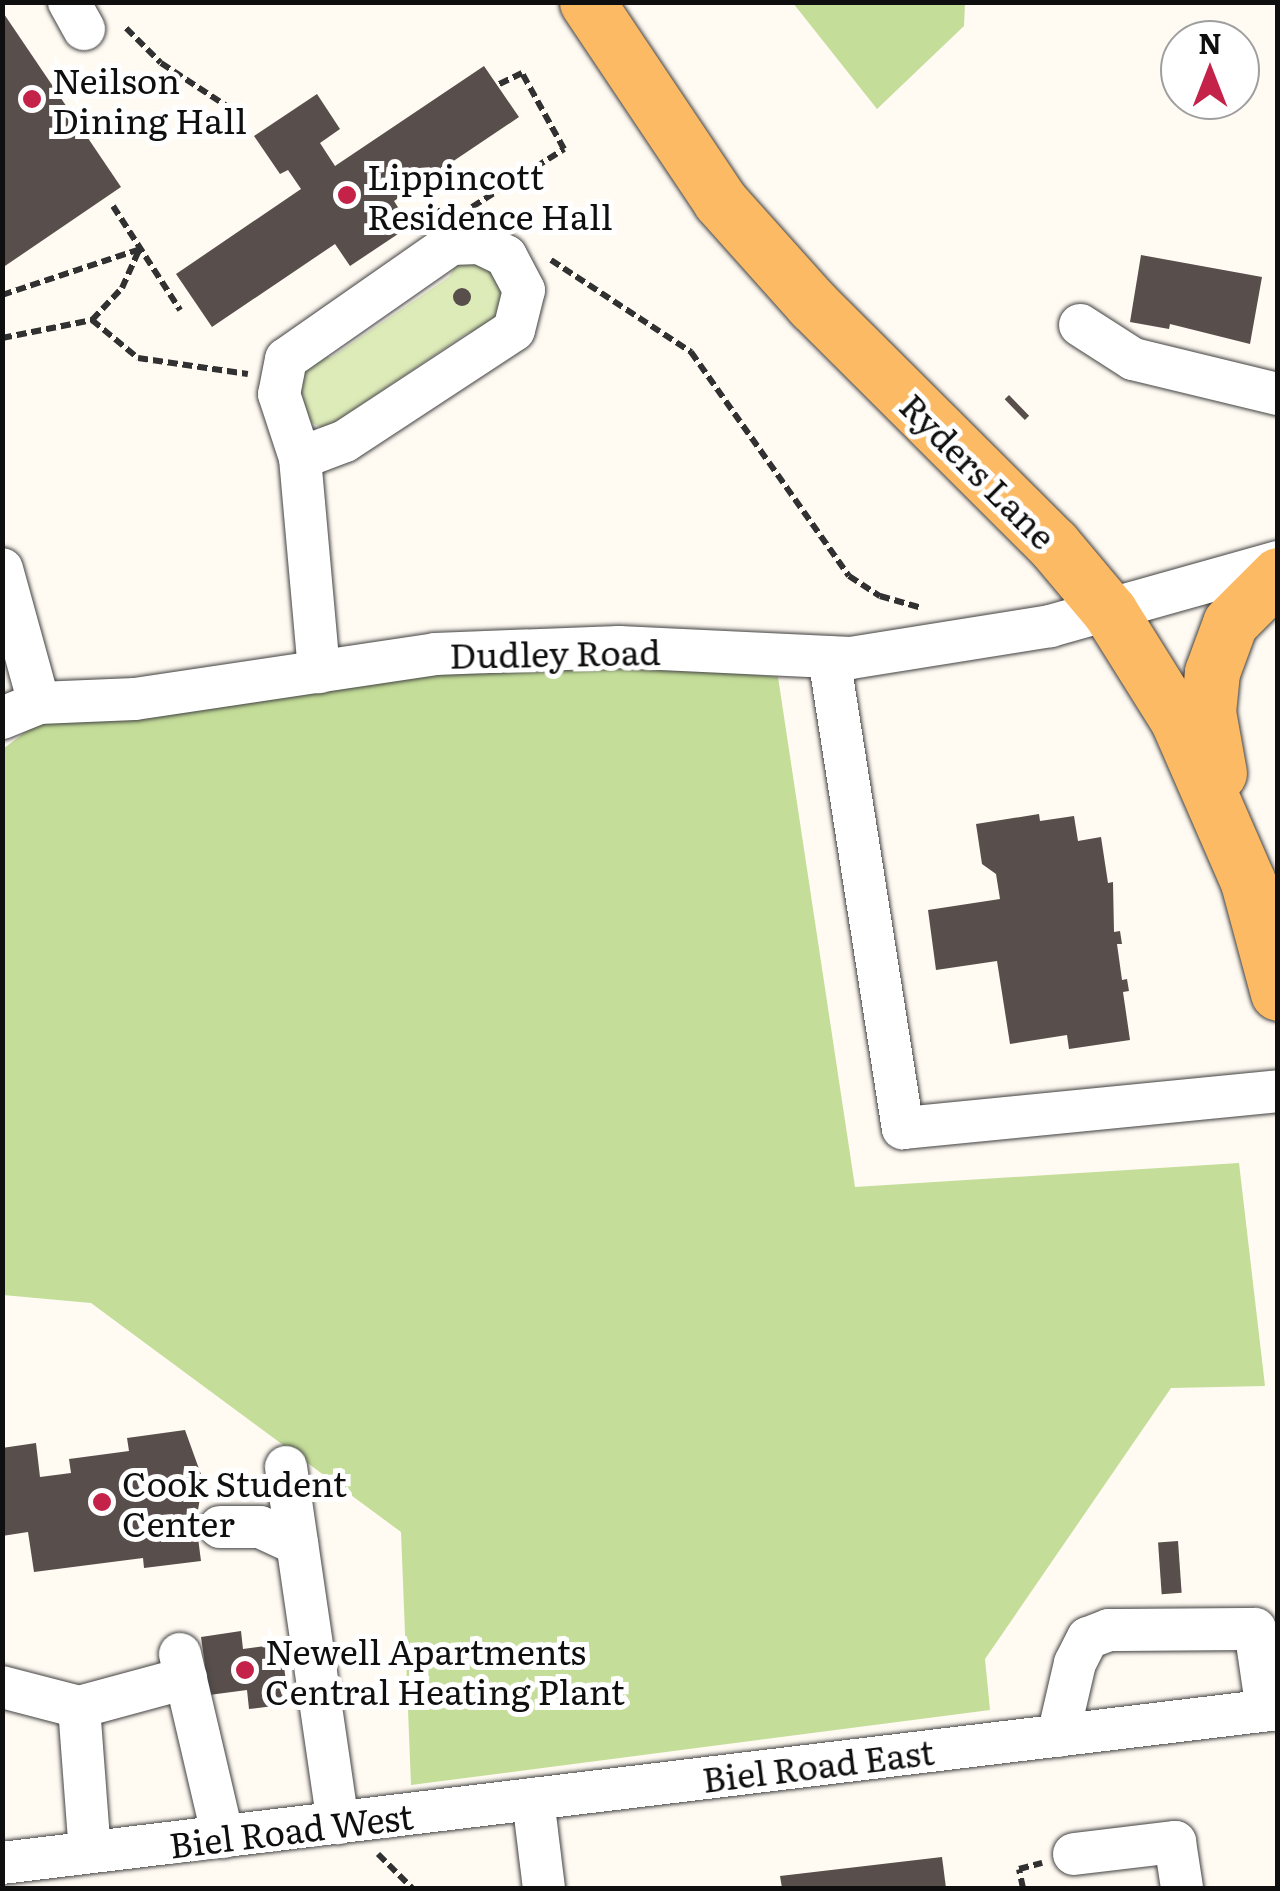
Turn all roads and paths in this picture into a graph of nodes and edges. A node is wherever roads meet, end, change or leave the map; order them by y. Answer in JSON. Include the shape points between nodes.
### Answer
{"nodes":[{"id":1,"x":587,"y":2,"type":"edge"},
{"id":2,"x":126,"y":28,"type":"dead end"},
{"id":3,"x":497,"y":85,"type":"dead end"},
{"id":4,"x":239,"y":114,"type":"dead end"},
{"id":5,"x":419,"y":184,"type":"dead end"},
{"id":6,"x":114,"y":206,"type":"dead end"},
{"id":7,"x":463,"y":212,"type":"dead end"},
{"id":8,"x":446,"y":223,"type":"dead end"},
{"id":9,"x":534,"y":248,"type":"dead end"},
{"id":10,"x":140,"y":249,"type":"junction"},
{"id":11,"x":2,"y":295,"type":"edge"},
{"id":12,"x":180,"y":310,"type":"dead end"},
{"id":13,"x":92,"y":320,"type":"junction"},
{"id":14,"x":1080,"y":325,"type":"dead end"},
{"id":15,"x":2,"y":338,"type":"edge"},
{"id":16,"x":254,"y":375,"type":"dead end"},
{"id":17,"x":1278,"y":394,"type":"edge"},
{"id":18,"x":300,"y":458,"type":"junction"},
{"id":19,"x":1278,"y":562,"type":"edge"},
{"id":20,"x":2,"y":569,"type":"edge"},
{"id":21,"x":1278,"y":575,"type":"edge"},
{"id":22,"x":922,"y":608,"type":"dead end"},
{"id":23,"x":1110,"y":612,"type":"junction"},
{"id":24,"x":829,"y":657,"type":"junction"},
{"id":25,"x":319,"y":672,"type":"junction"},
{"id":26,"x":21,"y":711,"type":"edge"},
{"id":27,"x":1248,"y":882,"type":"junction"},
{"id":28,"x":1278,"y":993,"type":"edge"},
{"id":29,"x":1278,"y":1091,"type":"edge"},
{"id":30,"x":286,"y":1466,"type":"dead end"},
{"id":31,"x":220,"y":1527,"type":"dead end"},
{"id":32,"x":297,"y":1544,"type":"junction"},
{"id":33,"x":2,"y":1687,"type":"edge"},
{"id":34,"x":79,"y":1707,"type":"junction"},
{"id":35,"x":1272,"y":1710,"type":"edge"},
{"id":36,"x":1058,"y":1736,"type":"junction"},
{"id":37,"x":578,"y":1793,"type":"joint"},
{"id":38,"x":532,"y":1799,"type":"junction"},
{"id":39,"x":338,"y":1824,"type":"junction"},
{"id":40,"x":222,"y":1837,"type":"junction"},
{"id":41,"x":90,"y":1852,"type":"junction"},
{"id":42,"x":1074,"y":1854,"type":"dead end"},
{"id":43,"x":2,"y":1863,"type":"edge"},
{"id":44,"x":544,"y":1888,"type":"edge"},
{"id":45,"x":1182,"y":1888,"type":"edge"}],
"edges":[{"from":1,"to":23,"type":"main road","name":"Ryders Lane","via":[[720,202],[813,306],[1053,544]]},
{"from":2,"to":4,"type":"path","via":[[161,62]]},
{"from":3,"to":7,"type":"path","via":[[522,73],[564,148]]},
{"from":5,"to":8,"type":"path"},
{"from":6,"to":10,"type":"path"},
{"from":9,"to":22,"type":"path","via":[[691,352],[849,576],[880,596]]},
{"from":10,"to":11,"type":"path"},
{"from":10,"to":12,"type":"path"},
{"from":10,"to":13,"type":"path","via":[[122,288]]},
{"from":13,"to":15,"type":"path"},
{"from":13,"to":16,"type":"path","via":[[138,358]]},
{"from":14,"to":17,"type":"street","via":[[1133,359]]},
{"from":18,"to":18,"type":"street","via":[[345,441],[514,330],[524,290],[506,256],[479,243],[451,244],[300,345],[280,375]]},
{"from":18,"to":25,"type":"street"},
{"from":19,"to":23,"type":"street","name":"Dudley Road"},
{"from":20,"to":26,"type":"street"},
{"from":21,"to":27,"type":"main road","via":[[1230,622],[1212,672],[1208,712]]},
{"from":23,"to":24,"type":"street","name":"Dudley Road","via":[[983,640]]},
{"from":23,"to":27,"type":"main road","name":"Ryders Lane","via":[[1178,721]]},
{"from":24,"to":25,"type":"street","name":"Dudley Road","via":[[600,648],[436,654]]},
{"from":24,"to":29,"type":"street","via":[[903,1128]]},
{"from":25,"to":26,"type":"street","name":"Dudley Road"},
{"from":27,"to":28,"type":"main road","name":"Ryders Lane"},
{"from":30,"to":32,"type":"street"},
{"from":31,"to":32,"type":"street","via":[[260,1527]]},
{"from":32,"to":39,"type":"street"},
{"from":33,"to":34,"type":"street"},
{"from":34,"to":40,"type":"street","via":[[183,1666]]},
{"from":34,"to":41,"type":"street"},
{"from":35,"to":36,"type":"street","name":"Biel Road East"},
{"from":35,"to":36,"type":"street","via":[[1255,1629],[1109,1630],[1088,1638]]},
{"from":36,"to":37,"type":"street","name":"Biel Road East"},
{"from":37,"to":38,"type":"street","name":"Biel Road West"},
{"from":38,"to":39,"type":"street","name":"Biel Road West"},
{"from":38,"to":44,"type":"street"},
{"from":39,"to":40,"type":"street","name":"Biel Road West"},
{"from":40,"to":41,"type":"street","name":"Biel Road West"},
{"from":41,"to":43,"type":"street","name":"Biel Road West"},
{"from":42,"to":45,"type":"street","via":[[1176,1842]]}]}
